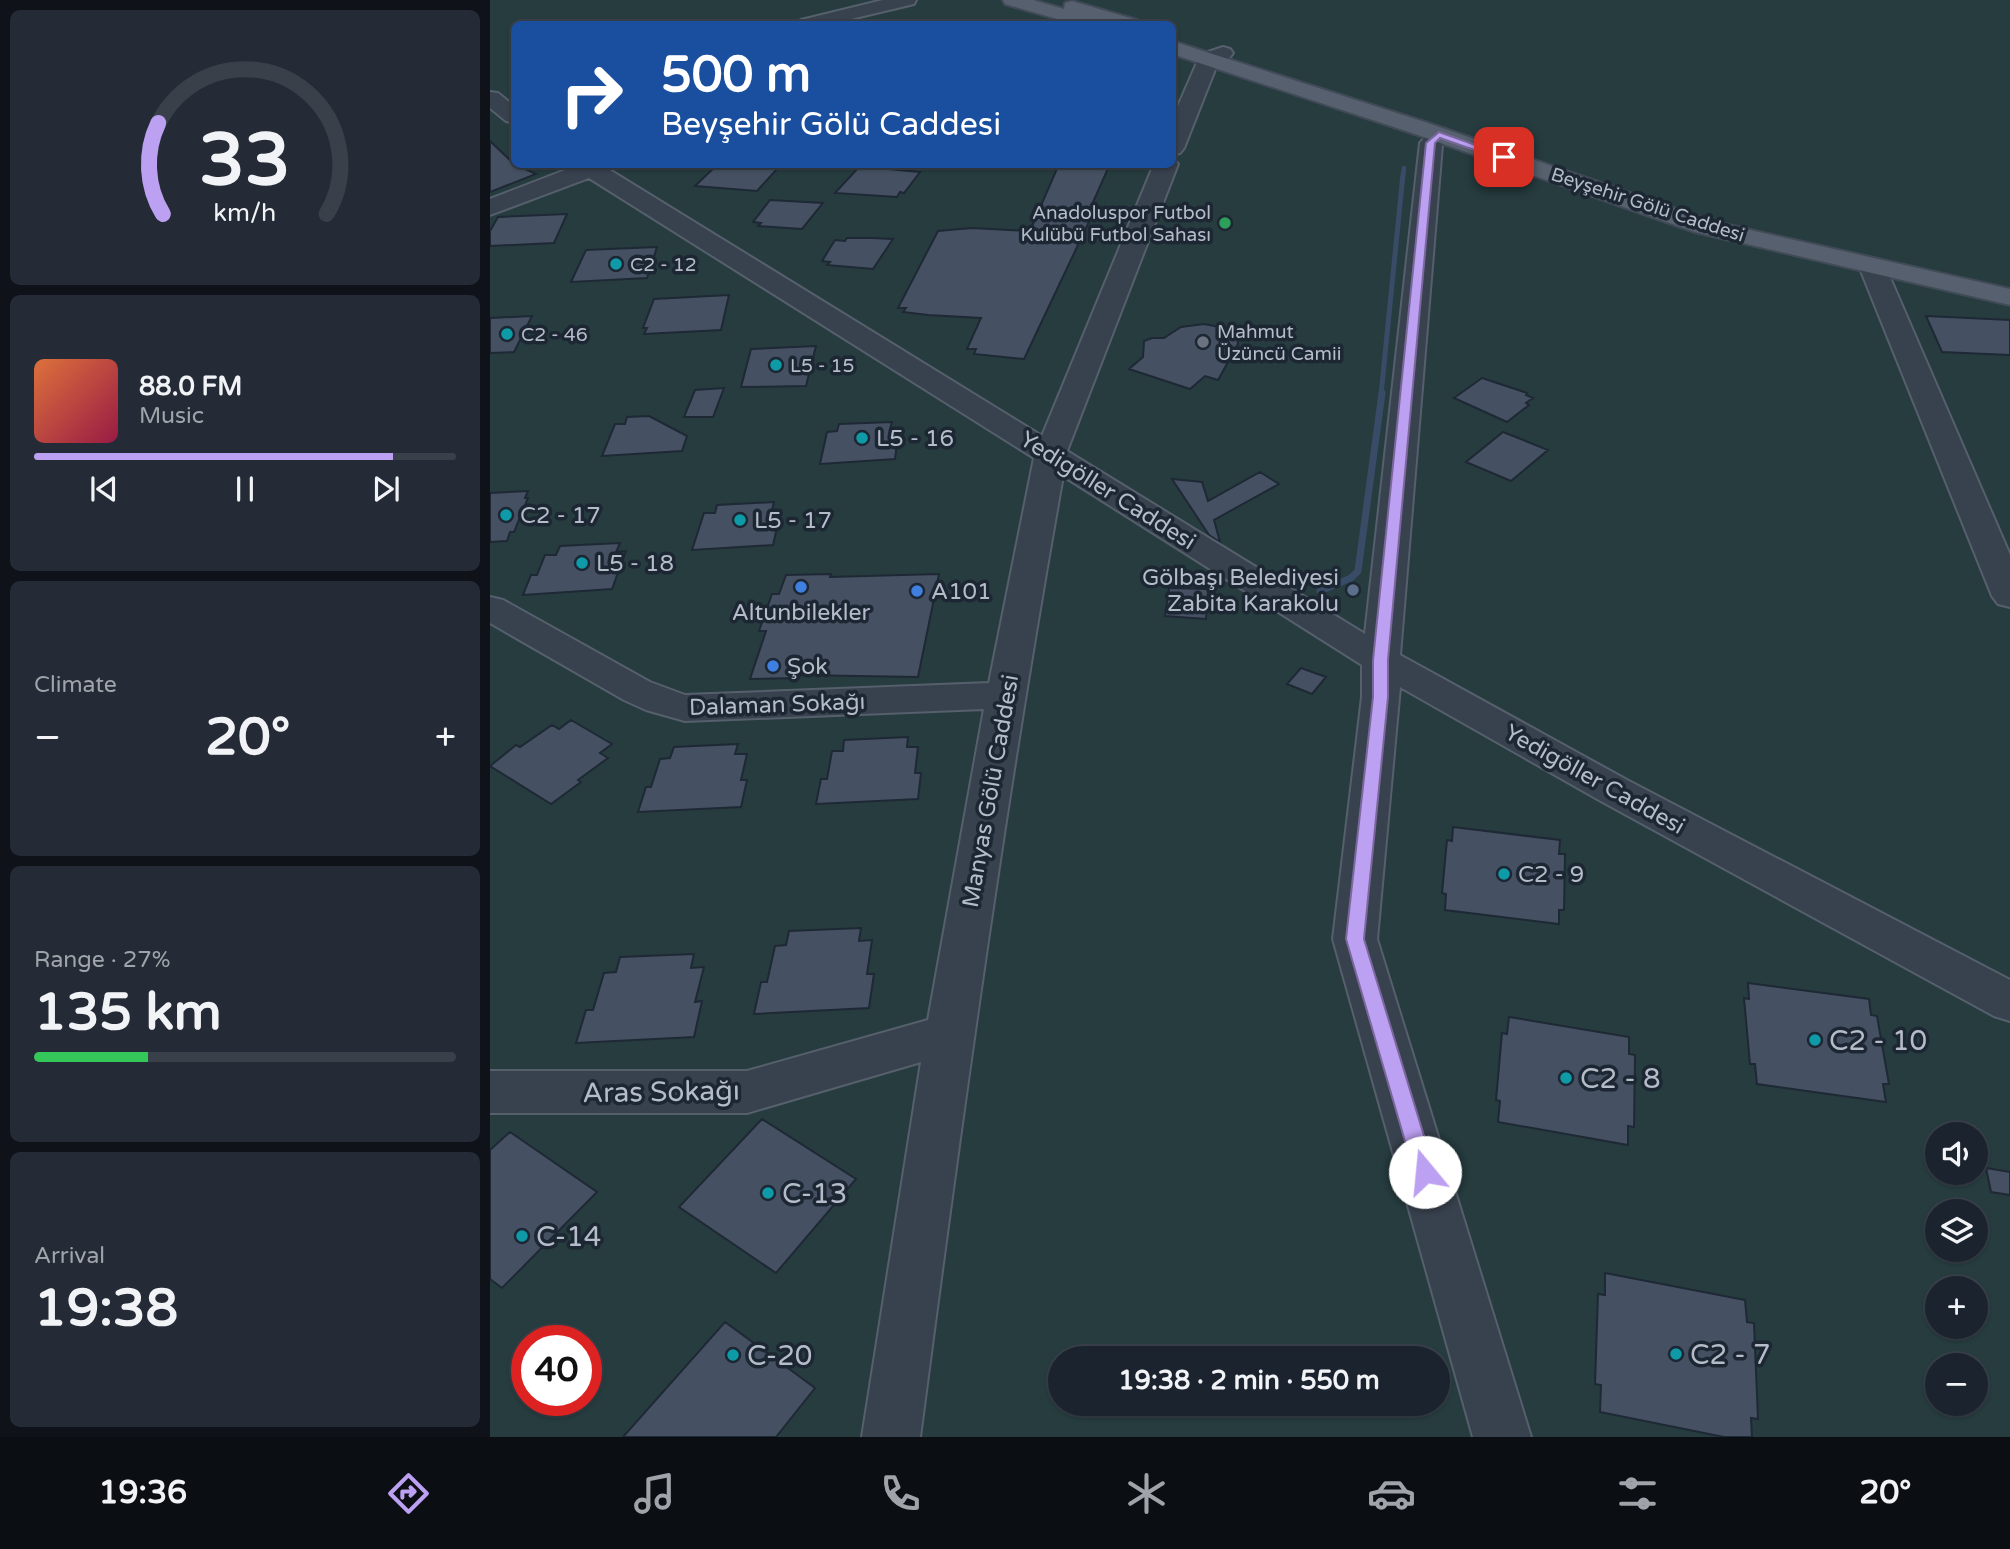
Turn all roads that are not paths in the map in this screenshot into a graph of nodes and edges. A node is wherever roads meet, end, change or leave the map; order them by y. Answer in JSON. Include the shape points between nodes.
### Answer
{"nodes":[{"id":1,"x":908,"y":0,"type":"edge"},
{"id":2,"x":1012,"y":0,"type":"edge"},
{"id":3,"x":1050,"y":0,"type":"edge"},
{"id":4,"x":820,"y":21,"type":"edge"},
{"id":5,"x":1085,"y":21,"type":"edge"},
{"id":6,"x":1120,"y":21,"type":"edge"},
{"id":7,"x":1176,"y":39,"type":"edge"},
{"id":8,"x":1176,"y":48,"type":"edge"},
{"id":9,"x":1216,"y":55,"type":"junction"},
{"id":10,"x":498,"y":100,"type":"edge"},
{"id":11,"x":511,"y":113,"type":"edge"},
{"id":12,"x":1443,"y":131,"type":"junction"},
{"id":13,"x":1176,"y":140,"type":"edge"},
{"id":14,"x":585,"y":168,"type":"edge"},
{"id":15,"x":589,"y":168,"type":"edge"},
{"id":16,"x":1164,"y":168,"type":"edge"},
{"id":17,"x":490,"y":208,"type":"edge"},
{"id":18,"x":1872,"y":266,"type":"junction"},
{"id":19,"x":2010,"y":285,"type":"edge"},
{"id":20,"x":2010,"y":297,"type":"edge"},
{"id":21,"x":1051,"y":453,"type":"junction"},
{"id":22,"x":2010,"y":596,"type":"edge"},
{"id":23,"x":490,"y":608,"type":"edge"},
{"id":24,"x":1381,"y":660,"type":"junction"},
{"id":25,"x":1005,"y":695,"type":"junction"},
{"id":26,"x":2010,"y":1002,"type":"edge"},
{"id":27,"x":949,"y":1034,"type":"junction"},
{"id":28,"x":490,"y":1092,"type":"edge"},
{"id":29,"x":891,"y":1437,"type":"edge"},
{"id":30,"x":1502,"y":1437,"type":"edge"}],
"edges":[{"from":1,"to":4,"type":"street"},
{"from":2,"to":5,"type":"main road"},
{"from":3,"to":6,"type":"main road"},
{"from":7,"to":9,"type":"main road"},
{"from":8,"to":9,"type":"main road","name":"Beyşehir Gölü Caddesi"},
{"from":9,"to":12,"type":"main road","name":"Beyşehir Gölü Caddesi"},
{"from":9,"to":13,"type":"street"},
{"from":10,"to":11,"type":"street"},
{"from":12,"to":18,"type":"main road","name":"Beyşehir Gölü Caddesi","via":[[1704,227]]},
{"from":12,"to":19,"type":"main road","via":[[1720,218]]},
{"from":12,"to":24,"type":"street","via":[[1431,141],[1430,149]]},
{"from":14,"to":17,"type":"street"},
{"from":15,"to":21,"type":"street","name":"Yedigöller Caddesi"},
{"from":16,"to":21,"type":"street","name":"Manyas Gölü Caddesi"},
{"from":18,"to":20,"type":"main road","name":"Beyşehir Gölü Caddesi"},
{"from":18,"to":22,"type":"street"},
{"from":21,"to":24,"type":"street","name":"Yedigöller Caddesi"},
{"from":21,"to":25,"type":"street","name":"Manyas Gölü Caddesi"},
{"from":23,"to":25,"type":"street","name":"Dalaman Sokağı","via":[[672,706]]},
{"from":24,"to":26,"type":"street","name":"Yedigöller Caddesi"},
{"from":24,"to":30,"type":"street","via":[[1355,939]]},
{"from":25,"to":27,"type":"street","name":"Manyas Gölü Caddesi"},
{"from":27,"to":28,"type":"street","name":"Aras Sokağı","via":[[747,1092]]},
{"from":27,"to":29,"type":"street","name":"Manyas Gölü Caddesi"}]}
